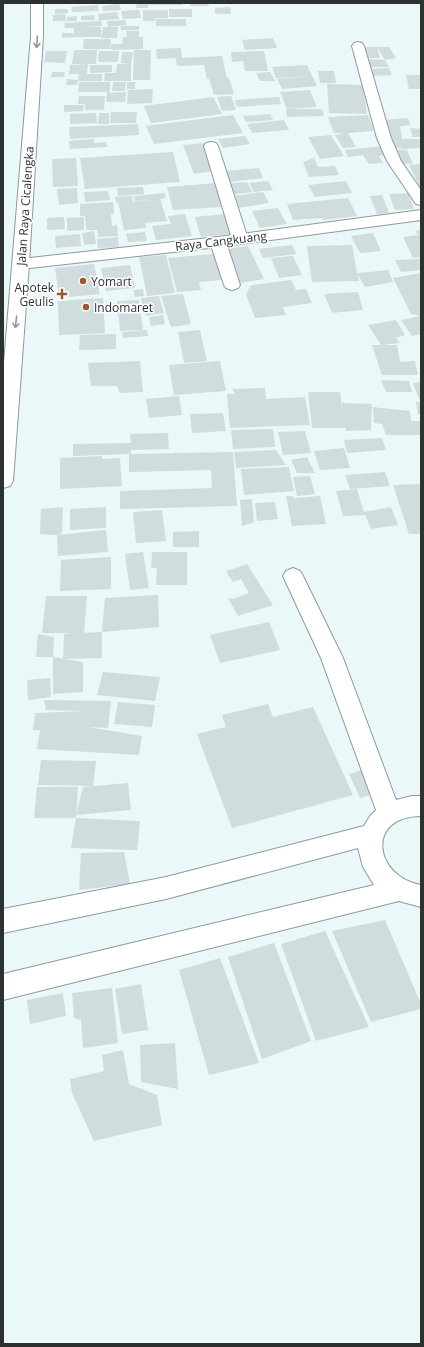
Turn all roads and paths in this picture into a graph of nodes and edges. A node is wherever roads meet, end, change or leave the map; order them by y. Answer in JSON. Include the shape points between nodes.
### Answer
{"nodes":[{"id":1,"x":37,"y":3,"type":"edge"},
{"id":2,"x":358,"y":46,"type":"dead end"},
{"id":3,"x":211,"y":146,"type":"dead end"},
{"id":4,"x":421,"y":201,"type":"edge"},
{"id":5,"x":421,"y":215,"type":"edge"},
{"id":6,"x":240,"y":239,"type":"junction"},
{"id":7,"x":218,"y":242,"type":"junction"},
{"id":8,"x":21,"y":264,"type":"junction"},
{"id":9,"x":232,"y":285,"type":"dead end"},
{"id":10,"x":3,"y":481,"type":"edge"},
{"id":11,"x":293,"y":576,"type":"dead end"},
{"id":12,"x":421,"y":806,"type":"edge"},
{"id":13,"x":390,"y":813,"type":"junction"},
{"id":14,"x":372,"y":834,"type":"junction"},
{"id":15,"x":410,"y":893,"type":"edge"},
{"id":16,"x":3,"y":921,"type":"edge"},
{"id":17,"x":3,"y":987,"type":"edge"}],
"edges":[{"from":1,"to":8,"type":"main road","name":"Jalan Raya Cicalengka","one_way":true,"via":[[37,36]]},
{"from":2,"to":4,"type":"main road","via":[[384,138],[394,161]]},
{"from":3,"to":6,"type":"main road"},
{"from":5,"to":6,"type":"main road","name":"Raya Cangkuang"},
{"from":6,"to":7,"type":"main road","name":"Raya Cangkuang"},
{"from":7,"to":8,"type":"main road","name":"Raya Cangkuang"},
{"from":7,"to":9,"type":"main road"},
{"from":8,"to":10,"type":"main road","name":"Jalan Raya Cicalengka","one_way":true},
{"from":11,"to":13,"type":"main road","via":[[332,658]]},
{"from":12,"to":13,"type":"main road","via":[[402,807]]},
{"from":13,"to":14,"type":"main road","via":[[379,822]]},
{"from":14,"to":15,"type":"main road","via":[[370,850],[375,865],[384,879]]},
{"from":14,"to":16,"type":"main road","via":[[166,888]]},
{"from":15,"to":17,"type":"main road"}]}
